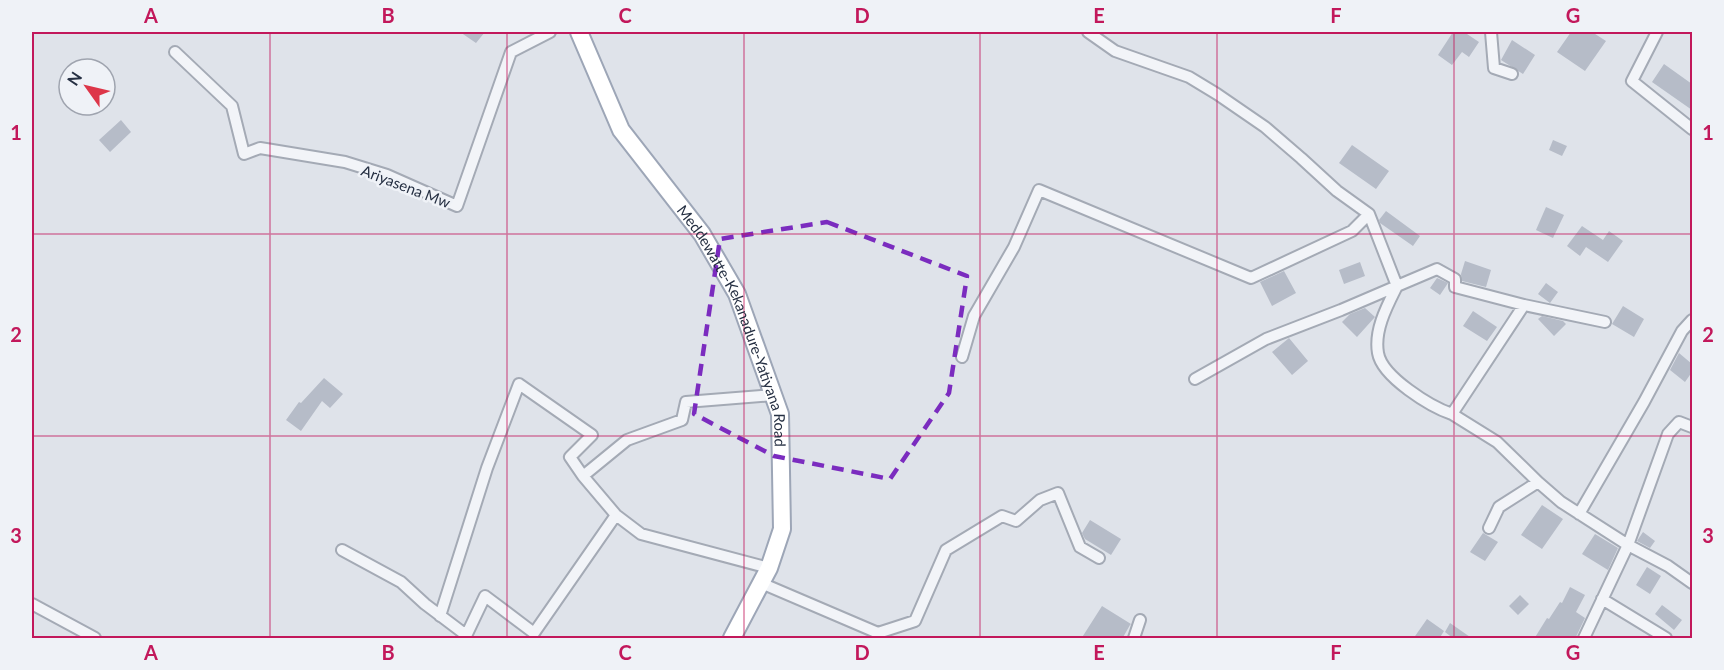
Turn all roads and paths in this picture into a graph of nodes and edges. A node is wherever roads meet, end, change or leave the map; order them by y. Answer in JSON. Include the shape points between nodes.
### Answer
{"nodes":[{"id":1,"x":550,"y":32,"type":"edge"},
{"id":2,"x":579,"y":32,"type":"edge"},
{"id":3,"x":1089,"y":32,"type":"edge"},
{"id":4,"x":1491,"y":32,"type":"edge"},
{"id":5,"x":1657,"y":32,"type":"edge"},
{"id":6,"x":175,"y":52,"type":"dead end"},
{"id":7,"x":1512,"y":74,"type":"dead end"},
{"id":8,"x":1692,"y":129,"type":"edge"},
{"id":9,"x":1369,"y":214,"type":"junction"},
{"id":10,"x":1397,"y":286,"type":"junction"},
{"id":11,"x":1524,"y":305,"type":"junction"},
{"id":12,"x":1692,"y":320,"type":"edge"},
{"id":13,"x":1605,"y":322,"type":"dead end"},
{"id":14,"x":962,"y":357,"type":"dead end"},
{"id":15,"x":1196,"y":379,"type":"dead end"},
{"id":16,"x":773,"y":395,"type":"junction"},
{"id":17,"x":1452,"y":414,"type":"junction"},
{"id":18,"x":1692,"y":427,"type":"edge"},
{"id":19,"x":583,"y":476,"type":"junction"},
{"id":20,"x":1538,"y":482,"type":"junction"},
{"id":21,"x":1579,"y":514,"type":"junction"},
{"id":22,"x":616,"y":515,"type":"junction"},
{"id":23,"x":1489,"y":528,"type":"dead end"},
{"id":24,"x":1628,"y":545,"type":"junction"},
{"id":25,"x":342,"y":550,"type":"dead end"},
{"id":26,"x":1099,"y":558,"type":"dead end"},
{"id":27,"x":765,"y":576,"type":"junction"},
{"id":28,"x":1692,"y":583,"type":"edge"},
{"id":29,"x":1602,"y":599,"type":"junction"},
{"id":30,"x":32,"y":604,"type":"edge"},
{"id":31,"x":440,"y":616,"type":"junction"},
{"id":32,"x":1140,"y":620,"type":"dead end"},
{"id":33,"x":465,"y":637,"type":"edge"},
{"id":34,"x":95,"y":639,"type":"edge"},
{"id":35,"x":732,"y":639,"type":"edge"},
{"id":36,"x":1134,"y":639,"type":"edge"},
{"id":37,"x":1584,"y":639,"type":"edge"},
{"id":38,"x":1666,"y":639,"type":"edge"}],
"edges":[{"from":1,"to":6,"type":"street","name":"Ariyasena Mw","via":[[511,52],[457,206],[387,175],[345,162],[260,148],[244,154],[231,106]]},
{"from":2,"to":16,"type":"main road","name":"Meddewatte-Kekanadure-Yatiyana Road","via":[[621,129],[702,234],[737,294]]},
{"from":3,"to":9,"type":"street","via":[[1115,51],[1189,78],[1217,94],[1265,127]]},
{"from":4,"to":7,"type":"street","via":[[1494,68]]},
{"from":5,"to":8,"type":"street","via":[[1632,81]]},
{"from":9,"to":10,"type":"street"},
{"from":9,"to":14,"type":"street","via":[[1352,231],[1251,278],[1040,190],[1014,247],[974,316]]},
{"from":10,"to":11,"type":"street","via":[[1437,269],[1455,279],[1455,287]]},
{"from":10,"to":15,"type":"street","via":[[1266,339]]},
{"from":10,"to":17,"type":"street","via":[[1378,330],[1378,355],[1391,376],[1412,393]]},
{"from":11,"to":13,"type":"street"},
{"from":11,"to":17,"type":"street"},
{"from":12,"to":21,"type":"street","via":[[1682,331]]},
{"from":16,"to":19,"type":"street","via":[[686,402],[682,420],[627,440]]},
{"from":16,"to":27,"type":"main road","name":"Meddewatte-Kekanadure-Yatiyana Road","via":[[780,414],[782,530]]},
{"from":17,"to":20,"type":"street","via":[[1497,442]]},
{"from":18,"to":24,"type":"street","via":[[1679,422],[1668,434]]},
{"from":19,"to":22,"type":"street"},
{"from":19,"to":31,"type":"street","via":[[570,457],[592,435],[519,384],[487,468]]},
{"from":20,"to":21,"type":"street"},
{"from":20,"to":23,"type":"street","via":[[1499,507]]},
{"from":21,"to":24,"type":"street"},
{"from":22,"to":27,"type":"street","via":[[641,534]]},
{"from":22,"to":33,"type":"street","via":[[534,633],[485,596]]},
{"from":24,"to":28,"type":"street"},
{"from":24,"to":29,"type":"street"},
{"from":25,"to":31,"type":"street","via":[[400,582]]},
{"from":26,"to":27,"type":"street","via":[[1080,547],[1058,493],[1040,500],[1016,521],[1002,516],[945,550],[915,621],[878,633]]},
{"from":27,"to":35,"type":"main road","name":"Meddewatte-Kekanadure-Yatiyana Road"},
{"from":29,"to":37,"type":"street"},
{"from":29,"to":38,"type":"street"},
{"from":30,"to":34,"type":"street"},
{"from":31,"to":33,"type":"street"},
{"from":32,"to":36,"type":"street"}]}
